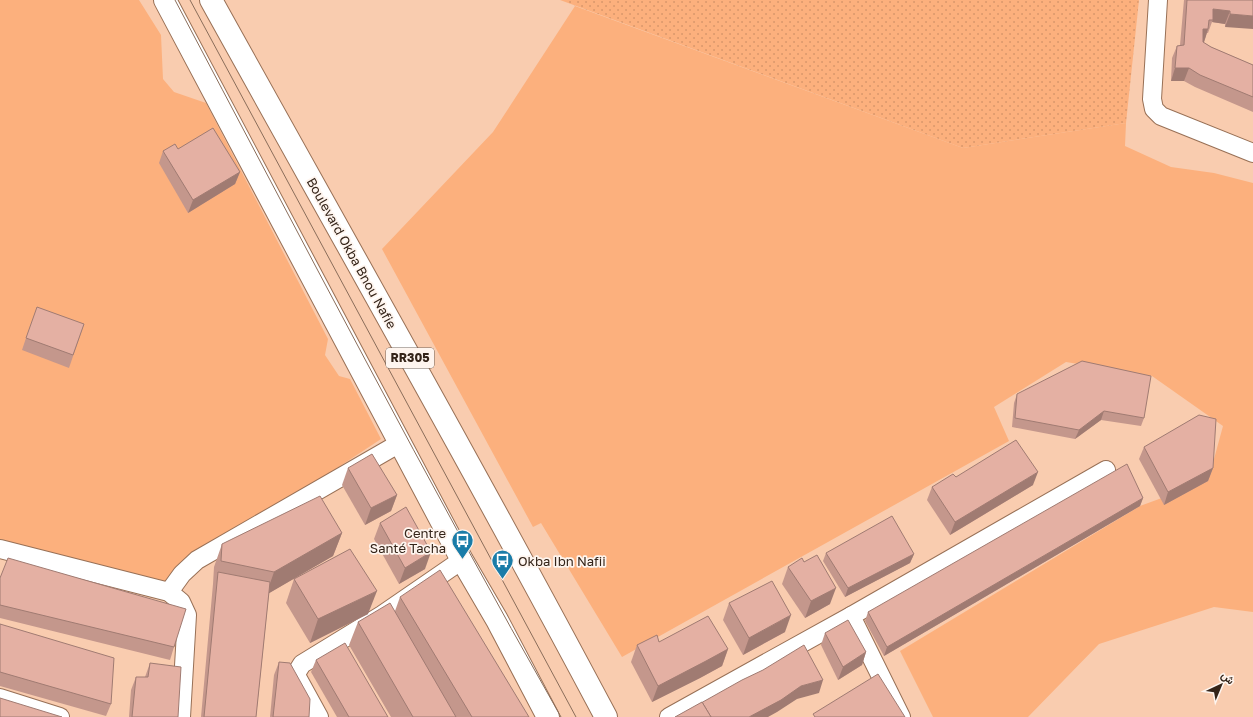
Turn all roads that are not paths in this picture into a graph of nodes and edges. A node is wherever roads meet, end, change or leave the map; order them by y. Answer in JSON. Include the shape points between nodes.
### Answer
{"nodes":[{"id":1,"x":165,"y":0,"type":"edge"},
{"id":2,"x":211,"y":0,"type":"edge"},
{"id":3,"x":1158,"y":0,"type":"edge"},
{"id":4,"x":1253,"y":153,"type":"edge"},
{"id":5,"x":400,"y":443,"type":"junction"},
{"id":6,"x":1106,"y":470,"type":"dead end"},
{"id":7,"x":0,"y":549,"type":"edge"},
{"id":8,"x":462,"y":560,"type":"junction"},
{"id":9,"x":169,"y":592,"type":"junction"},
{"id":10,"x":851,"y":616,"type":"junction"},
{"id":11,"x":0,"y":698,"type":"edge"},
{"id":12,"x":313,"y":712,"type":"edge"},
{"id":13,"x":60,"y":717,"type":"edge"},
{"id":14,"x":182,"y":717,"type":"edge"},
{"id":15,"x":548,"y":717,"type":"edge"},
{"id":16,"x":606,"y":717,"type":"edge"},
{"id":17,"x":669,"y":717,"type":"edge"},
{"id":18,"x":901,"y":717,"type":"edge"}],
"edges":[{"from":1,"to":5,"type":"main road"},
{"from":2,"to":16,"type":"main road","name":"Boulevard Okba Bnou Nafie","number":"RR305","via":[[459,445]]},
{"from":3,"to":4,"type":"street","via":[[1152,100],[1154,108],[1161,116]]},
{"from":5,"to":8,"type":"main road"},
{"from":5,"to":9,"type":"street","via":[[197,560],[182,574]]},
{"from":6,"to":10,"type":"street"},
{"from":7,"to":9,"type":"street"},
{"from":8,"to":12,"type":"street","via":[[386,622],[302,664],[297,677]]},
{"from":8,"to":15,"type":"main road"},
{"from":9,"to":14,"type":"street","via":[[181,602],[187,615]]},
{"from":10,"to":17,"type":"street"},
{"from":10,"to":18,"type":"street","via":[[874,682]]},
{"from":11,"to":13,"type":"street"}]}
